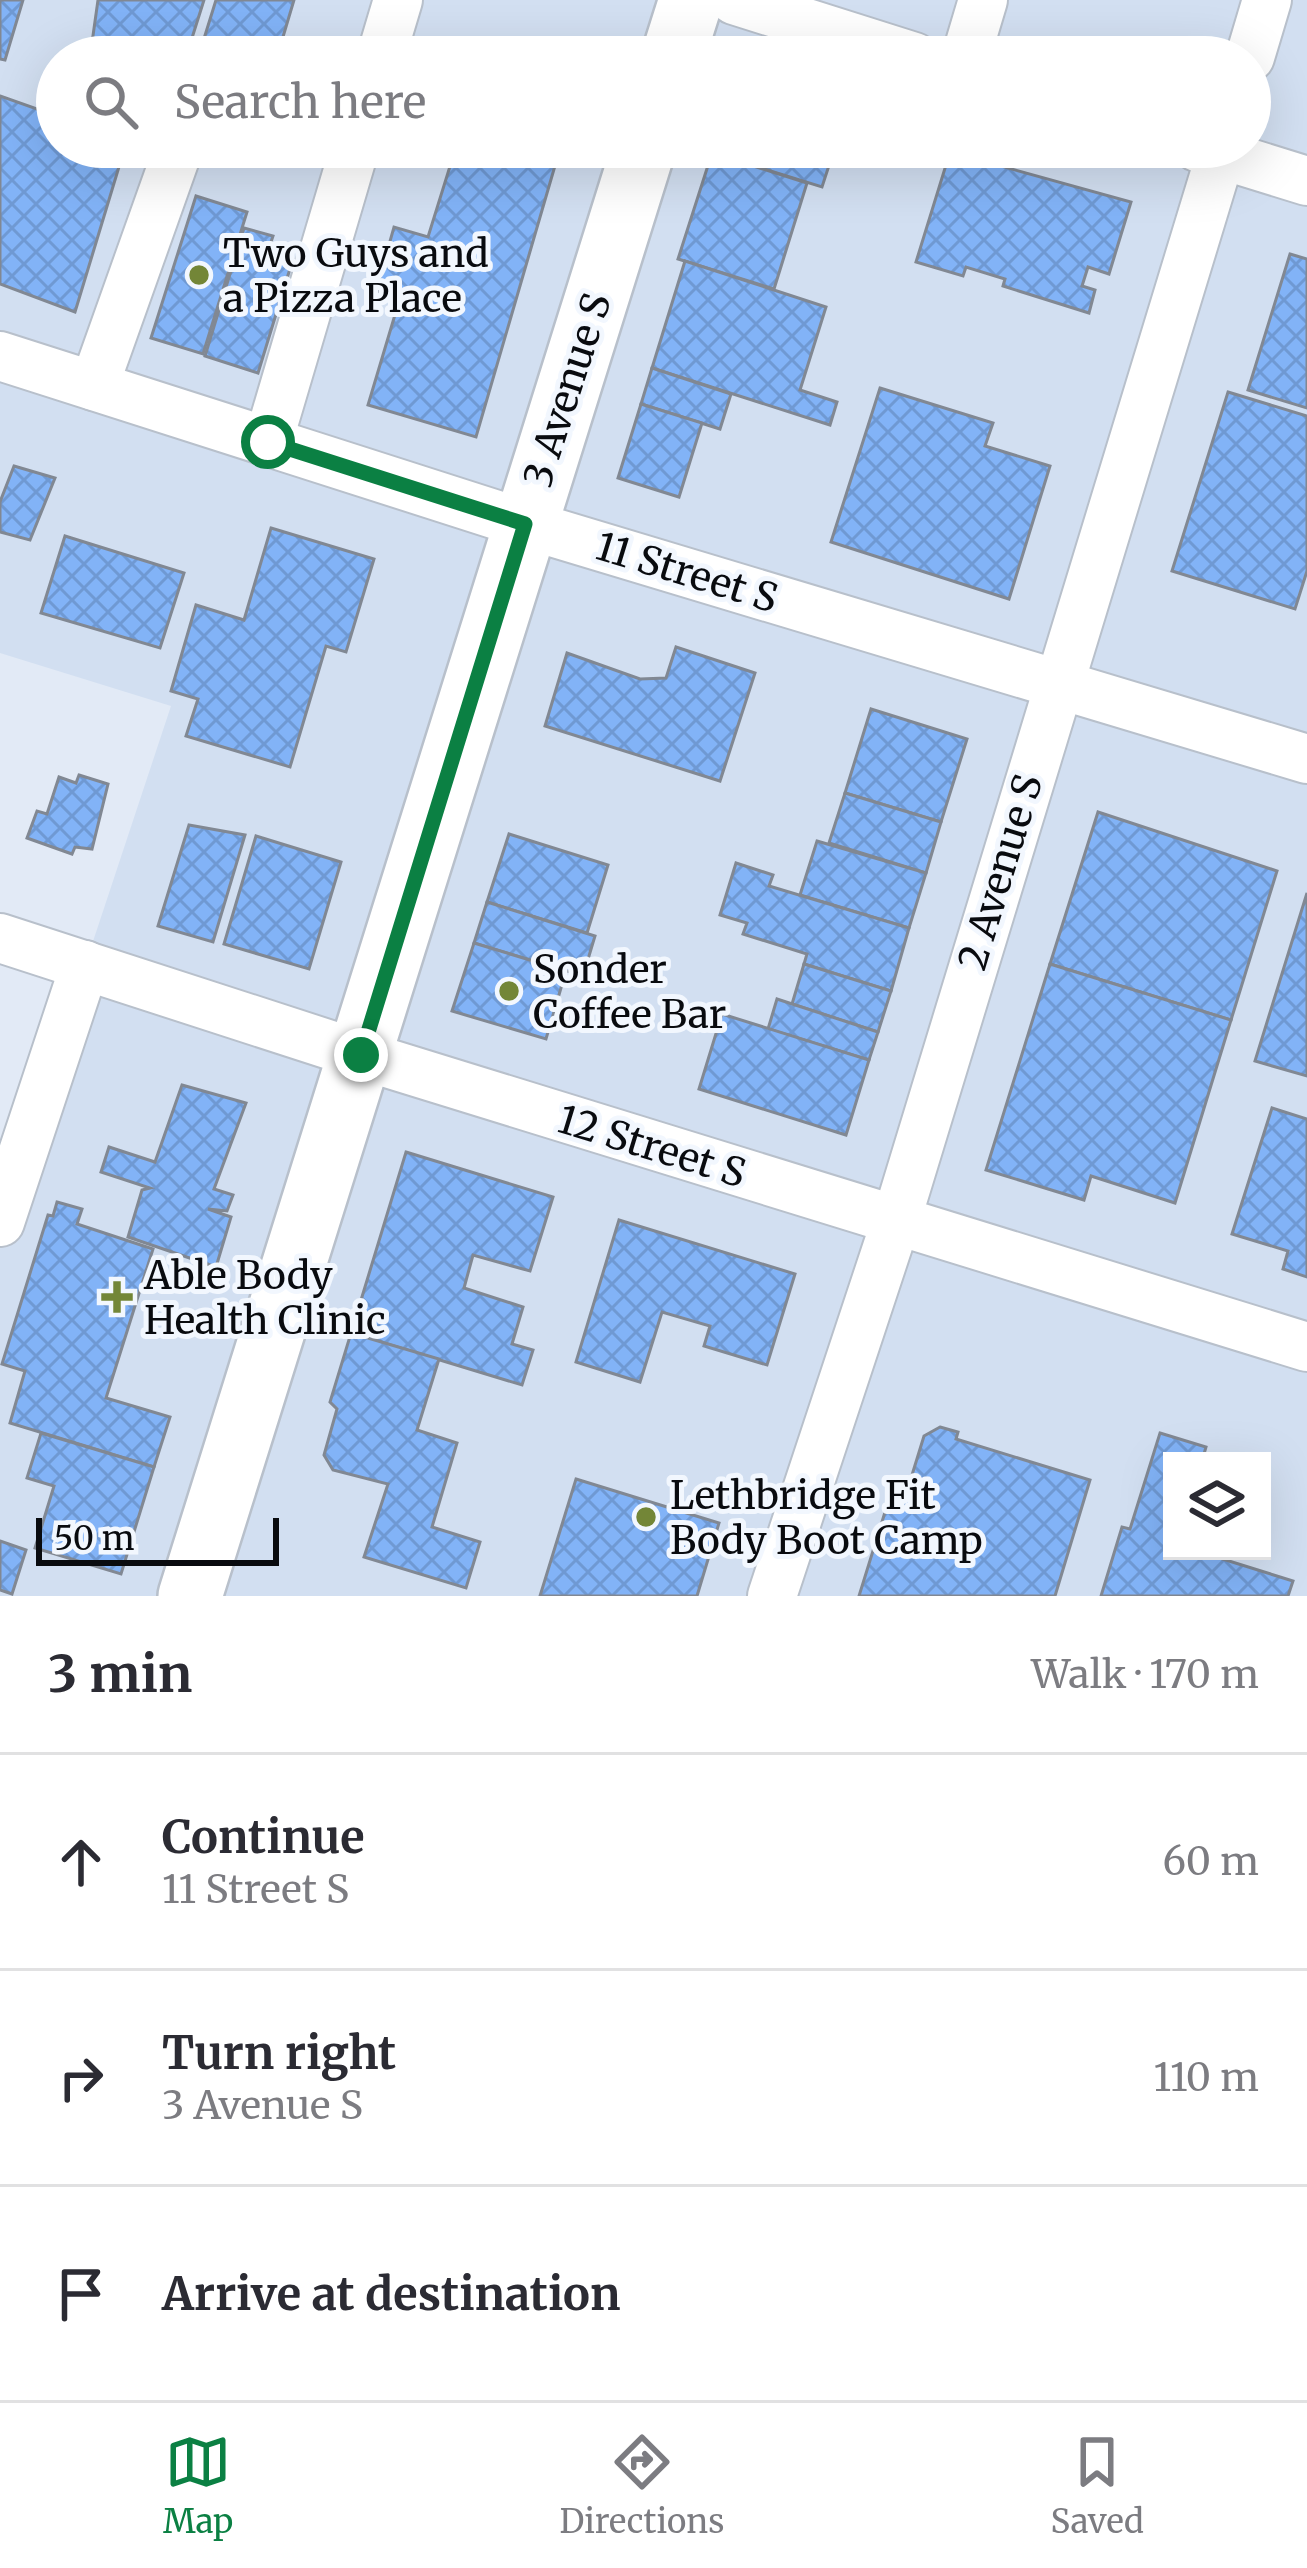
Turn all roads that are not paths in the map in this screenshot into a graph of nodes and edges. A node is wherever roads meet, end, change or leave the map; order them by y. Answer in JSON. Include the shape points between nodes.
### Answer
{"nodes":[{"id":1,"x":398,"y":0,"type":"edge"},
{"id":2,"x":691,"y":0,"type":"edge"},
{"id":3,"x":734,"y":0,"type":"edge"},
{"id":4,"x":983,"y":0,"type":"edge"},
{"id":5,"x":1267,"y":0,"type":"edge"},
{"id":6,"x":387,"y":36,"type":"edge"},
{"id":7,"x":680,"y":36,"type":"edge"},
{"id":8,"x":848,"y":36,"type":"edge"},
{"id":9,"x":972,"y":36,"type":"edge"},
{"id":10,"x":1256,"y":36,"type":"edge"},
{"id":11,"x":172,"y":168,"type":"edge"},
{"id":12,"x":349,"y":168,"type":"edge"},
{"id":13,"x":637,"y":168,"type":"edge"},
{"id":14,"x":1208,"y":168,"type":"edge"},
{"id":15,"x":1268,"y":168,"type":"edge"},
{"id":16,"x":1307,"y":181,"type":"edge"},
{"id":17,"x":0,"y":356,"type":"edge"},
{"id":18,"x":94,"y":386,"type":"junction"},
{"id":19,"x":268,"y":442,"type":"junction"},
{"id":20,"x":525,"y":524,"type":"junction"},
{"id":21,"x":1057,"y":682,"type":"junction"},
{"id":22,"x":1307,"y":759,"type":"edge"},
{"id":23,"x":0,"y":938,"type":"edge"},
{"id":24,"x":85,"y":965,"type":"junction"},
{"id":25,"x":361,"y":1055,"type":"junction"},
{"id":26,"x":896,"y":1221,"type":"junction"},
{"id":27,"x":0,"y":1222,"type":"edge"},
{"id":28,"x":1307,"y":1347,"type":"edge"},
{"id":29,"x":205,"y":1592,"type":"edge"},
{"id":30,"x":772,"y":1596,"type":"edge"}],
"edges":[{"from":1,"to":6,"type":"street"},
{"from":2,"to":7,"type":"main road"},
{"from":3,"to":8,"type":"street"},
{"from":4,"to":9,"type":"street"},
{"from":5,"to":10,"type":"street"},
{"from":11,"to":18,"type":"street"},
{"from":12,"to":19,"type":"street"},
{"from":13,"to":20,"type":"main road","name":"3 Avenue S"},
{"from":14,"to":21,"type":"street","name":"2 Avenue S"},
{"from":15,"to":16,"type":"street"},
{"from":17,"to":18,"type":"street","name":"11 Street S"},
{"from":18,"to":19,"type":"street","name":"11 Street S"},
{"from":19,"to":20,"type":"street","name":"11 Street S"},
{"from":20,"to":21,"type":"street","name":"11 Street S"},
{"from":20,"to":25,"type":"main road","name":"3 Avenue S"},
{"from":21,"to":22,"type":"street","name":"11 Street S"},
{"from":21,"to":26,"type":"street","name":"2 Avenue S"},
{"from":23,"to":24,"type":"street","name":"12 Street S"},
{"from":24,"to":25,"type":"street","name":"12 Street S"},
{"from":24,"to":27,"type":"street"},
{"from":25,"to":26,"type":"street","name":"12 Street S"},
{"from":25,"to":29,"type":"main road","name":"3 Avenue S"},
{"from":26,"to":28,"type":"street","name":"12 Street S"},
{"from":26,"to":30,"type":"street","name":"2 Avenue S"}]}
